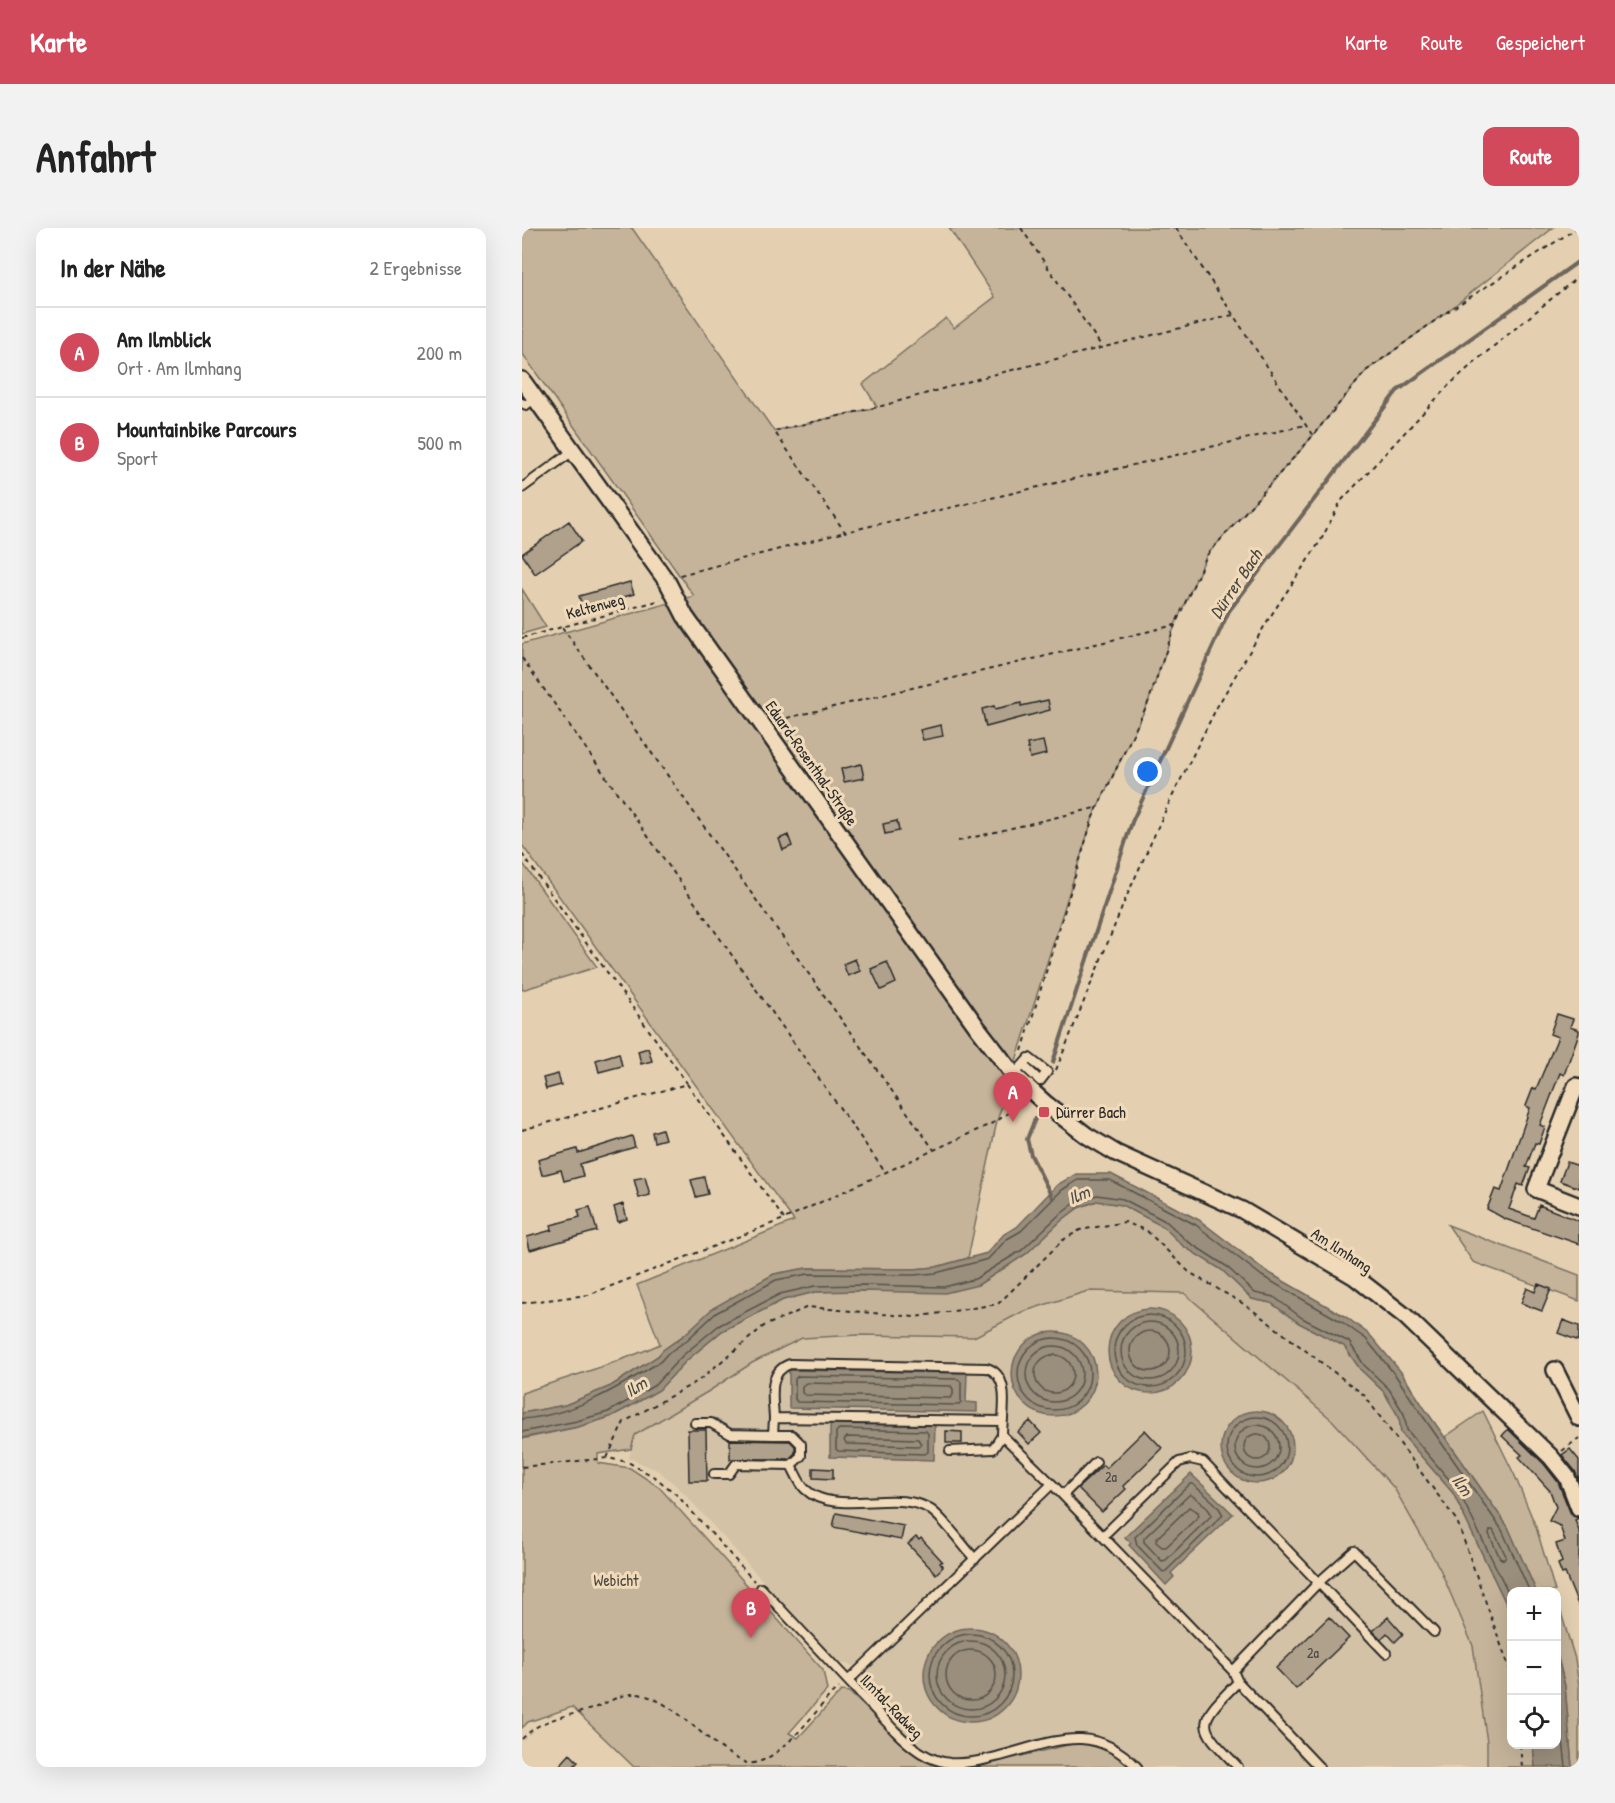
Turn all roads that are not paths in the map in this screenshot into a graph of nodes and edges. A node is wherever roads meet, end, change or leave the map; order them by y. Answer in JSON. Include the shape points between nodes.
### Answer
{"nodes":[{"id":1,"x":522,"y":380,"type":"edge"},
{"id":2,"x":529,"y":401,"type":"edge"},
{"id":3,"x":573,"y":451,"type":"junction"},
{"id":4,"x":522,"y":488,"type":"edge"},
{"id":5,"x":1579,"y":1087,"type":"edge"},
{"id":6,"x":1030,"y":1091,"type":"joint"},
{"id":7,"x":1579,"y":1206,"type":"edge"},
{"id":8,"x":1555,"y":1370,"type":"dead end"},
{"id":9,"x":774,"y":1418,"type":"junction"},
{"id":10,"x":1579,"y":1418,"type":"edge"},
{"id":11,"x":1002,"y":1421,"type":"junction"},
{"id":12,"x":694,"y":1423,"type":"dead end"},
{"id":13,"x":773,"y":1435,"type":"junction"},
{"id":14,"x":1002,"y":1435,"type":"junction"},
{"id":15,"x":950,"y":1451,"type":"dead end"},
{"id":16,"x":1096,"y":1462,"type":"dead end"},
{"id":17,"x":791,"y":1465,"type":"junction"},
{"id":18,"x":714,"y":1474,"type":"dead end"},
{"id":19,"x":1052,"y":1484,"type":"junction"},
{"id":20,"x":1062,"y":1494,"type":"junction"},
{"id":21,"x":1579,"y":1508,"type":"edge"},
{"id":22,"x":1103,"y":1536,"type":"junction"},
{"id":23,"x":975,"y":1559,"type":"junction"},
{"id":24,"x":1319,"y":1582,"type":"junction"},
{"id":25,"x":761,"y":1588,"type":"road end"},
{"id":26,"x":1434,"y":1632,"type":"dead end"},
{"id":27,"x":1386,"y":1653,"type":"dead end"},
{"id":28,"x":1233,"y":1671,"type":"junction"},
{"id":29,"x":849,"y":1680,"type":"junction"},
{"id":30,"x":1238,"y":1682,"type":"junction"},
{"id":31,"x":1137,"y":1767,"type":"edge"},
{"id":32,"x":1238,"y":1767,"type":"edge"},
{"id":33,"x":1319,"y":1767,"type":"edge"}],
"edges":[{"from":1,"to":2,"type":"street","name":"Eduard-Rosenthal-Straße"},
{"from":2,"to":3,"type":"street","name":"Eduard-Rosenthal-Straße"},
{"from":3,"to":4,"type":"lane"},
{"from":3,"to":6,"type":"street","name":"Eduard-Rosenthal-Straße","via":[[671,590],[685,616],[977,1027],[1018,1070]]},
{"from":5,"to":7,"type":"street","via":[[1576,1086],[1536,1189]]},
{"from":6,"to":21,"type":"street","name":"Am Ilmhang","via":[[1076,1128],[1116,1153],[1242,1210],[1355,1277],[1405,1316],[1551,1457],[1567,1477]]},
{"from":8,"to":10,"type":"street"},
{"from":9,"to":11,"type":"lane"},
{"from":9,"to":11,"type":"lane","via":[[773,1382],[777,1372],[782,1366],[802,1364],[987,1368],[999,1374],[1002,1382]]},
{"from":9,"to":13,"type":"lane"},
{"from":11,"to":14,"type":"lane"},
{"from":12,"to":13,"type":"lane","via":[[711,1423],[730,1434]]},
{"from":13,"to":17,"type":"lane","via":[[792,1435],[801,1444],[801,1456]]},
{"from":14,"to":15,"type":"lane","via":[[993,1449]]},
{"from":14,"to":19,"type":"lane"},
{"from":16,"to":20,"type":"lane"},
{"from":17,"to":18,"type":"lane","via":[[736,1464],[729,1474]]},
{"from":17,"to":23,"type":"lane","via":[[804,1488],[816,1498],[913,1503],[931,1510]]},
{"from":19,"to":20,"type":"lane"},
{"from":19,"to":23,"type":"lane"},
{"from":20,"to":22,"type":"lane"},
{"from":22,"to":24,"type":"lane","via":[[1179,1462],[1190,1459],[1203,1462]]},
{"from":22,"to":28,"type":"lane"},
{"from":23,"to":29,"type":"lane"},
{"from":24,"to":26,"type":"lane","via":[[1354,1551]]},
{"from":24,"to":27,"type":"lane"},
{"from":24,"to":28,"type":"lane"},
{"from":25,"to":29,"type":"lane","name":"Ilmtal-Radweg"},
{"from":28,"to":30,"type":"lane"},
{"from":29,"to":31,"type":"lane","name":"Ilmtal-Radweg","via":[[907,1742],[926,1756],[948,1763],[975,1762],[1063,1740],[1089,1738],[1112,1746]]},
{"from":30,"to":32,"type":"lane","via":[[1210,1710],[1205,1723],[1210,1738]]},
{"from":30,"to":33,"type":"lane"}]}
